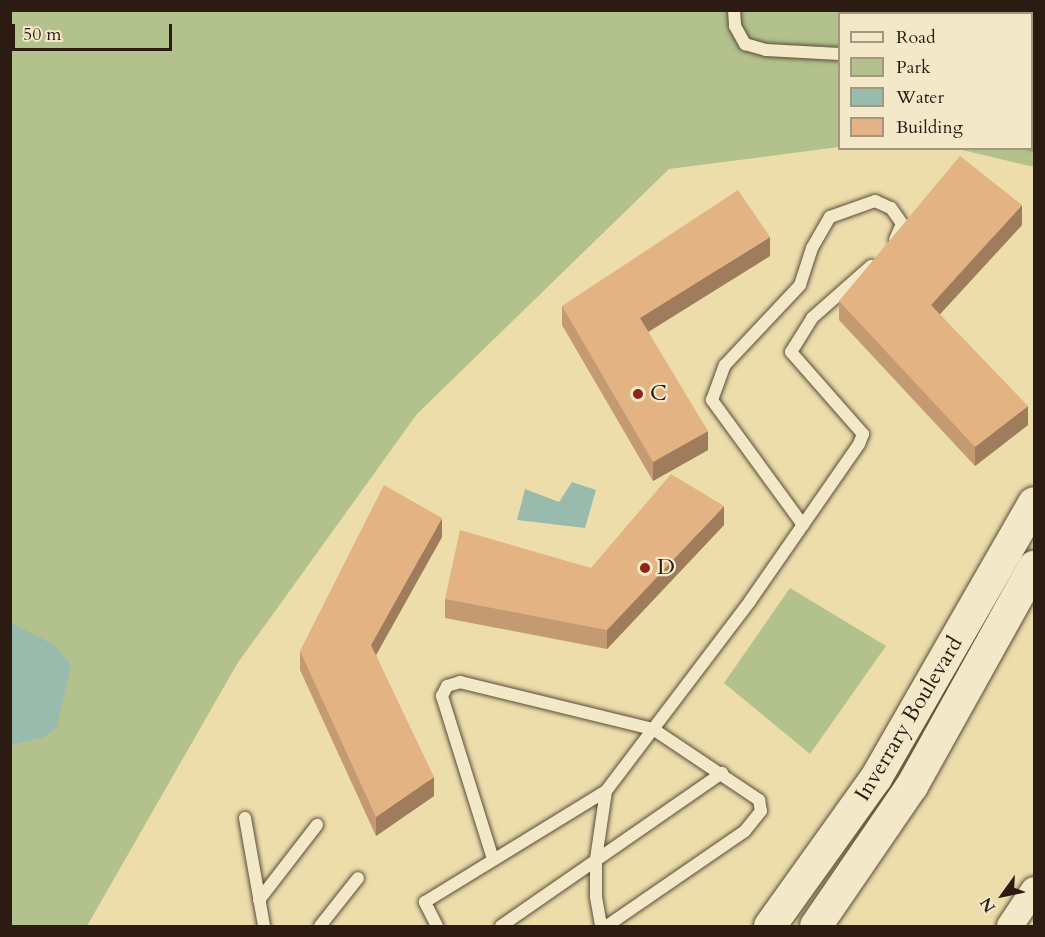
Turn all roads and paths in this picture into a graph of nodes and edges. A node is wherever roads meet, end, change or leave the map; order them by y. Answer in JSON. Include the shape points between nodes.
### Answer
{"nodes":[{"id":1,"x":734,"y":10,"type":"edge"},
{"id":2,"x":838,"y":54,"type":"edge"},
{"id":3,"x":1035,"y":502,"type":"edge"},
{"id":4,"x":803,"y":525,"type":"junction"},
{"id":5,"x":1035,"y":567,"type":"edge"},
{"id":6,"x":653,"y":729,"type":"junction"},
{"id":7,"x":722,"y":773,"type":"junction"},
{"id":8,"x":606,"y":791,"type":"junction"},
{"id":9,"x":245,"y":819,"type":"dead end"},
{"id":10,"x":317,"y":825,"type":"dead end"},
{"id":11,"x":493,"y":859,"type":"junction"},
{"id":12,"x":596,"y":859,"type":"junction"},
{"id":13,"x":358,"y":878,"type":"dead end"},
{"id":14,"x":1035,"y":890,"type":"edge"},
{"id":15,"x":259,"y":900,"type":"junction"},
{"id":16,"x":264,"y":927,"type":"edge"},
{"id":17,"x":320,"y":927,"type":"edge"},
{"id":18,"x":438,"y":927,"type":"edge"},
{"id":19,"x":501,"y":927,"type":"edge"},
{"id":20,"x":601,"y":927,"type":"edge"},
{"id":21,"x":607,"y":927,"type":"edge"},
{"id":22,"x":770,"y":927,"type":"edge"},
{"id":23,"x":816,"y":927,"type":"edge"},
{"id":24,"x":1010,"y":927,"type":"edge"}],
"edges":[{"from":1,"to":2,"type":"lane","via":[[735,26],[745,44],[766,50]]},
{"from":3,"to":22,"type":"street","name":"Inverrary Boulevard","via":[[876,778]]},
{"from":4,"to":4,"type":"lane","via":[[863,434],[791,352],[812,318],[887,252],[902,224],[891,208],[875,201],[830,217],[812,248],[800,285],[725,365],[712,400]]},
{"from":4,"to":6,"type":"lane"},
{"from":5,"to":23,"type":"street","name":"Inverrary Boulevard","via":[[912,786]]},
{"from":6,"to":7,"type":"lane"},
{"from":6,"to":8,"type":"lane"},
{"from":6,"to":11,"type":"lane","via":[[460,682],[447,686],[442,696]]},
{"from":7,"to":12,"type":"lane"},
{"from":7,"to":21,"type":"lane","via":[[759,800],[761,811],[755,823]]},
{"from":8,"to":11,"type":"lane"},
{"from":8,"to":12,"type":"lane"},
{"from":9,"to":15,"type":"lane"},
{"from":10,"to":15,"type":"lane"},
{"from":11,"to":18,"type":"lane","via":[[426,902]]},
{"from":12,"to":19,"type":"lane"},
{"from":12,"to":20,"type":"lane"},
{"from":13,"to":17,"type":"lane"},
{"from":14,"to":24,"type":"street"},
{"from":15,"to":16,"type":"lane"}]}
